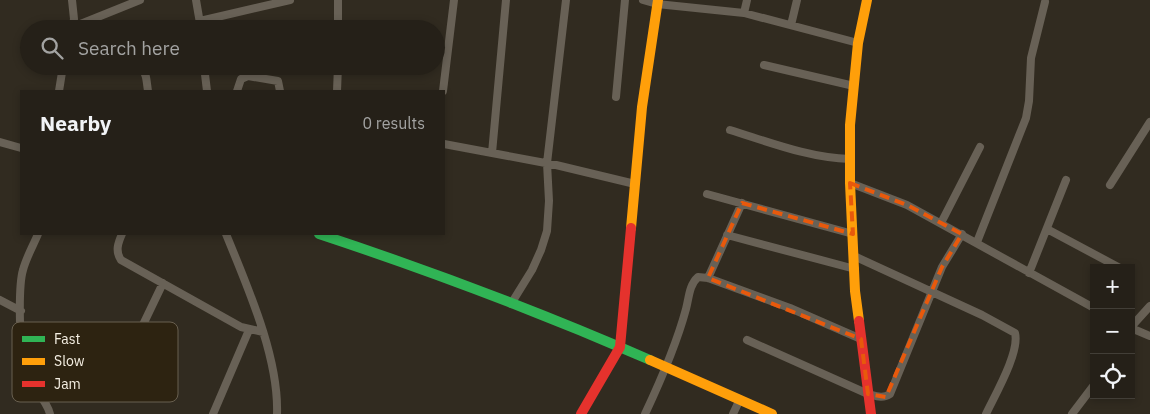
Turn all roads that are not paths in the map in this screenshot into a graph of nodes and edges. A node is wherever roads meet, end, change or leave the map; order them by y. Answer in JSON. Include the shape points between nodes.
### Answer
{"nodes":[{"id":1,"x":72,"y":0,"type":"edge"},
{"id":2,"x":140,"y":0,"type":"edge"},
{"id":3,"x":196,"y":0,"type":"edge"},
{"id":4,"x":290,"y":0,"type":"edge"},
{"id":5,"x":338,"y":0,"type":"edge"},
{"id":6,"x":454,"y":0,"type":"edge"},
{"id":7,"x":506,"y":0,"type":"edge"},
{"id":8,"x":566,"y":0,"type":"edge"},
{"id":9,"x":625,"y":0,"type":"edge"},
{"id":10,"x":643,"y":0,"type":"edge"},
{"id":11,"x":747,"y":0,"type":"edge"},
{"id":12,"x":797,"y":0,"type":"edge"},
{"id":13,"x":866,"y":0,"type":"edge"},
{"id":14,"x":658,"y":2,"type":"edge"},
{"id":15,"x":1045,"y":2,"type":"dead end"},
{"id":16,"x":682,"y":3,"type":"edge"},
{"id":17,"x":744,"y":13,"type":"junction"},
{"id":18,"x":74,"y":20,"type":"edge"},
{"id":19,"x":80,"y":20,"type":"edge"},
{"id":20,"x":199,"y":20,"type":"edge"},
{"id":21,"x":218,"y":20,"type":"edge"},
{"id":22,"x":338,"y":20,"type":"edge"},
{"id":23,"x":791,"y":25,"type":"junction"},
{"id":24,"x":858,"y":43,"type":"junction"},
{"id":25,"x":764,"y":65,"type":"dead end"},
{"id":26,"x":445,"y":74,"type":"edge"},
{"id":27,"x":62,"y":75,"type":"edge"},
{"id":28,"x":146,"y":75,"type":"edge"},
{"id":29,"x":205,"y":75,"type":"edge"},
{"id":30,"x":338,"y":75,"type":"edge"},
{"id":31,"x":445,"y":75,"type":"edge"},
{"id":32,"x":854,"y":86,"type":"junction"},
{"id":33,"x":59,"y":90,"type":"edge"},
{"id":34,"x":148,"y":90,"type":"edge"},
{"id":35,"x":207,"y":90,"type":"edge"},
{"id":36,"x":238,"y":90,"type":"edge"},
{"id":37,"x":280,"y":90,"type":"edge"},
{"id":38,"x":337,"y":90,"type":"edge"},
{"id":39,"x":443,"y":90,"type":"edge"},
{"id":40,"x":616,"y":97,"type":"dead end"},
{"id":41,"x":1150,"y":122,"type":"edge"},
{"id":42,"x":730,"y":130,"type":"dead end"},
{"id":43,"x":0,"y":142,"type":"edge"},
{"id":44,"x":445,"y":144,"type":"edge"},
{"id":45,"x":980,"y":147,"type":"dead end"},
{"id":46,"x":20,"y":148,"type":"edge"},
{"id":47,"x":492,"y":153,"type":"junction"},
{"id":48,"x":850,"y":159,"type":"junction"},
{"id":49,"x":547,"y":163,"type":"junction"},
{"id":50,"x":1066,"y":180,"type":"dead end"},
{"id":51,"x":850,"y":183,"type":"junction"},
{"id":52,"x":635,"y":184,"type":"junction"},
{"id":53,"x":1110,"y":186,"type":"dead end"},
{"id":54,"x":707,"y":194,"type":"dead end"},
{"id":55,"x":742,"y":203,"type":"junction"},
{"id":56,"x":941,"y":223,"type":"junction"},
{"id":57,"x":1047,"y":229,"type":"junction"},
{"id":58,"x":853,"y":234,"type":"junction"},
{"id":59,"x":962,"y":234,"type":"junction"},
{"id":60,"x":38,"y":235,"type":"edge"},
{"id":61,"x":122,"y":235,"type":"edge"},
{"id":62,"x":226,"y":235,"type":"edge"},
{"id":63,"x":323,"y":235,"type":"edge"},
{"id":64,"x":727,"y":235,"type":"junction"},
{"id":65,"x":976,"y":242,"type":"junction"},
{"id":66,"x":854,"y":256,"type":"junction"},
{"id":67,"x":1113,"y":264,"type":"edge"},
{"id":68,"x":855,"y":269,"type":"junction"},
{"id":69,"x":1029,"y":273,"type":"junction"},
{"id":70,"x":708,"y":278,"type":"junction"},
{"id":71,"x":163,"y":283,"type":"junction"},
{"id":72,"x":932,"y":292,"type":"junction"},
{"id":73,"x":0,"y":300,"type":"edge"},
{"id":74,"x":511,"y":304,"type":"junction"},
{"id":75,"x":1090,"y":306,"type":"edge"},
{"id":76,"x":1150,"y":306,"type":"edge"},
{"id":77,"x":21,"y":311,"type":"junction"},
{"id":78,"x":21,"y":322,"type":"edge"},
{"id":79,"x":144,"y":322,"type":"edge"},
{"id":80,"x":1135,"y":323,"type":"edge"},
{"id":81,"x":249,"y":330,"type":"junction"},
{"id":82,"x":1135,"y":330,"type":"edge"},
{"id":83,"x":263,"y":332,"type":"junction"},
{"id":84,"x":1150,"y":336,"type":"edge"},
{"id":85,"x":861,"y":339,"type":"junction"},
{"id":86,"x":747,"y":340,"type":"dead end"},
{"id":87,"x":620,"y":347,"type":"junction"},
{"id":88,"x":667,"y":367,"type":"junction"},
{"id":89,"x":1090,"y":390,"type":"edge"},
{"id":90,"x":868,"y":394,"type":"junction"},
{"id":91,"x":740,"y":399,"type":"junction"},
{"id":92,"x":44,"y":402,"type":"edge"},
{"id":93,"x":50,"y":414,"type":"edge"},
{"id":94,"x":213,"y":414,"type":"edge"},
{"id":95,"x":277,"y":414,"type":"edge"},
{"id":96,"x":581,"y":414,"type":"edge"},
{"id":97,"x":644,"y":414,"type":"edge"},
{"id":98,"x":733,"y":414,"type":"edge"},
{"id":99,"x":772,"y":414,"type":"edge"},
{"id":100,"x":871,"y":414,"type":"edge"},
{"id":101,"x":986,"y":414,"type":"edge"},
{"id":102,"x":1072,"y":414,"type":"edge"}],
"edges":[{"from":1,"to":18,"type":"street"},
{"from":2,"to":19,"type":"street"},
{"from":3,"to":20,"type":"street"},
{"from":4,"to":21,"type":"street"},
{"from":5,"to":22,"type":"street"},
{"from":6,"to":26,"type":"street"},
{"from":7,"to":47,"type":"street"},
{"from":8,"to":49,"type":"street"},
{"from":9,"to":40,"type":"street"},
{"from":10,"to":14,"type":"street"},
{"from":11,"to":17,"type":"street"},
{"from":12,"to":23,"type":"street"},
{"from":13,"to":24,"type":"street"},
{"from":14,"to":16,"type":"street"},
{"from":14,"to":52,"type":"street","via":[[642,107]]},
{"from":15,"to":65,"type":"street","via":[[1032,58],[1026,118]]},
{"from":16,"to":17,"type":"street"},
{"from":17,"to":23,"type":"street"},
{"from":23,"to":24,"type":"street"},
{"from":24,"to":32,"type":"street"},
{"from":25,"to":32,"type":"street"},
{"from":27,"to":33,"type":"street"},
{"from":28,"to":34,"type":"street"},
{"from":29,"to":35,"type":"street"},
{"from":30,"to":38,"type":"street"},
{"from":31,"to":39,"type":"street"},
{"from":32,"to":48,"type":"street"},
{"from":36,"to":37,"type":"street","via":[[241,79],[248,76],[278,81]]},
{"from":41,"to":53,"type":"street"},
{"from":42,"to":48,"type":"street","via":[[774,144]]},
{"from":43,"to":46,"type":"street"},
{"from":44,"to":47,"type":"street"},
{"from":45,"to":56,"type":"street"},
{"from":47,"to":49,"type":"street"},
{"from":48,"to":51,"type":"street"},
{"from":49,"to":52,"type":"street"},
{"from":49,"to":74,"type":"street","via":[[547,231],[532,270]]},
{"from":50,"to":57,"type":"street"},
{"from":51,"to":56,"type":"street","via":[[907,205]]},
{"from":51,"to":58,"type":"street"},
{"from":52,"to":87,"type":"street"},
{"from":54,"to":55,"type":"street"},
{"from":55,"to":58,"type":"street"},
{"from":55,"to":64,"type":"street"},
{"from":56,"to":59,"type":"street"},
{"from":57,"to":67,"type":"street"},
{"from":57,"to":69,"type":"street"},
{"from":58,"to":66,"type":"street"},
{"from":59,"to":65,"type":"street"},
{"from":59,"to":72,"type":"street","via":[[942,267]]},
{"from":60,"to":77,"type":"street","via":[[23,270]]},
{"from":61,"to":71,"type":"street","via":[[117,248],[121,260]]},
{"from":62,"to":83,"type":"street"},
{"from":63,"to":74,"type":"street","via":[[407,263]]},
{"from":64,"to":68,"type":"street"},
{"from":64,"to":70,"type":"street"},
{"from":65,"to":69,"type":"street"},
{"from":66,"to":68,"type":"street"},
{"from":66,"to":72,"type":"street"},
{"from":68,"to":85,"type":"street"},
{"from":69,"to":75,"type":"street"},
{"from":70,"to":85,"type":"street","via":[[790,308]]},
{"from":70,"to":88,"type":"street","via":[[698,277],[691,287]]},
{"from":71,"to":79,"type":"street"},
{"from":71,"to":81,"type":"street"},
{"from":72,"to":90,"type":"street","via":[[890,394],[882,397]]},
{"from":72,"to":101,"type":"street","via":[[1015,333],[1012,358]]},
{"from":73,"to":77,"type":"street"},
{"from":74,"to":87,"type":"street"},
{"from":76,"to":80,"type":"street"},
{"from":77,"to":78,"type":"street"},
{"from":81,"to":83,"type":"street"},
{"from":81,"to":94,"type":"street"},
{"from":82,"to":84,"type":"street"},
{"from":83,"to":95,"type":"street","via":[[276,387]]},
{"from":85,"to":90,"type":"street"},
{"from":86,"to":90,"type":"street"},
{"from":87,"to":88,"type":"street"},
{"from":87,"to":96,"type":"street"},
{"from":88,"to":91,"type":"street"},
{"from":88,"to":97,"type":"street"},
{"from":89,"to":102,"type":"street"},
{"from":90,"to":100,"type":"street"},
{"from":91,"to":98,"type":"street"},
{"from":91,"to":99,"type":"street"},
{"from":92,"to":93,"type":"street"}]}
